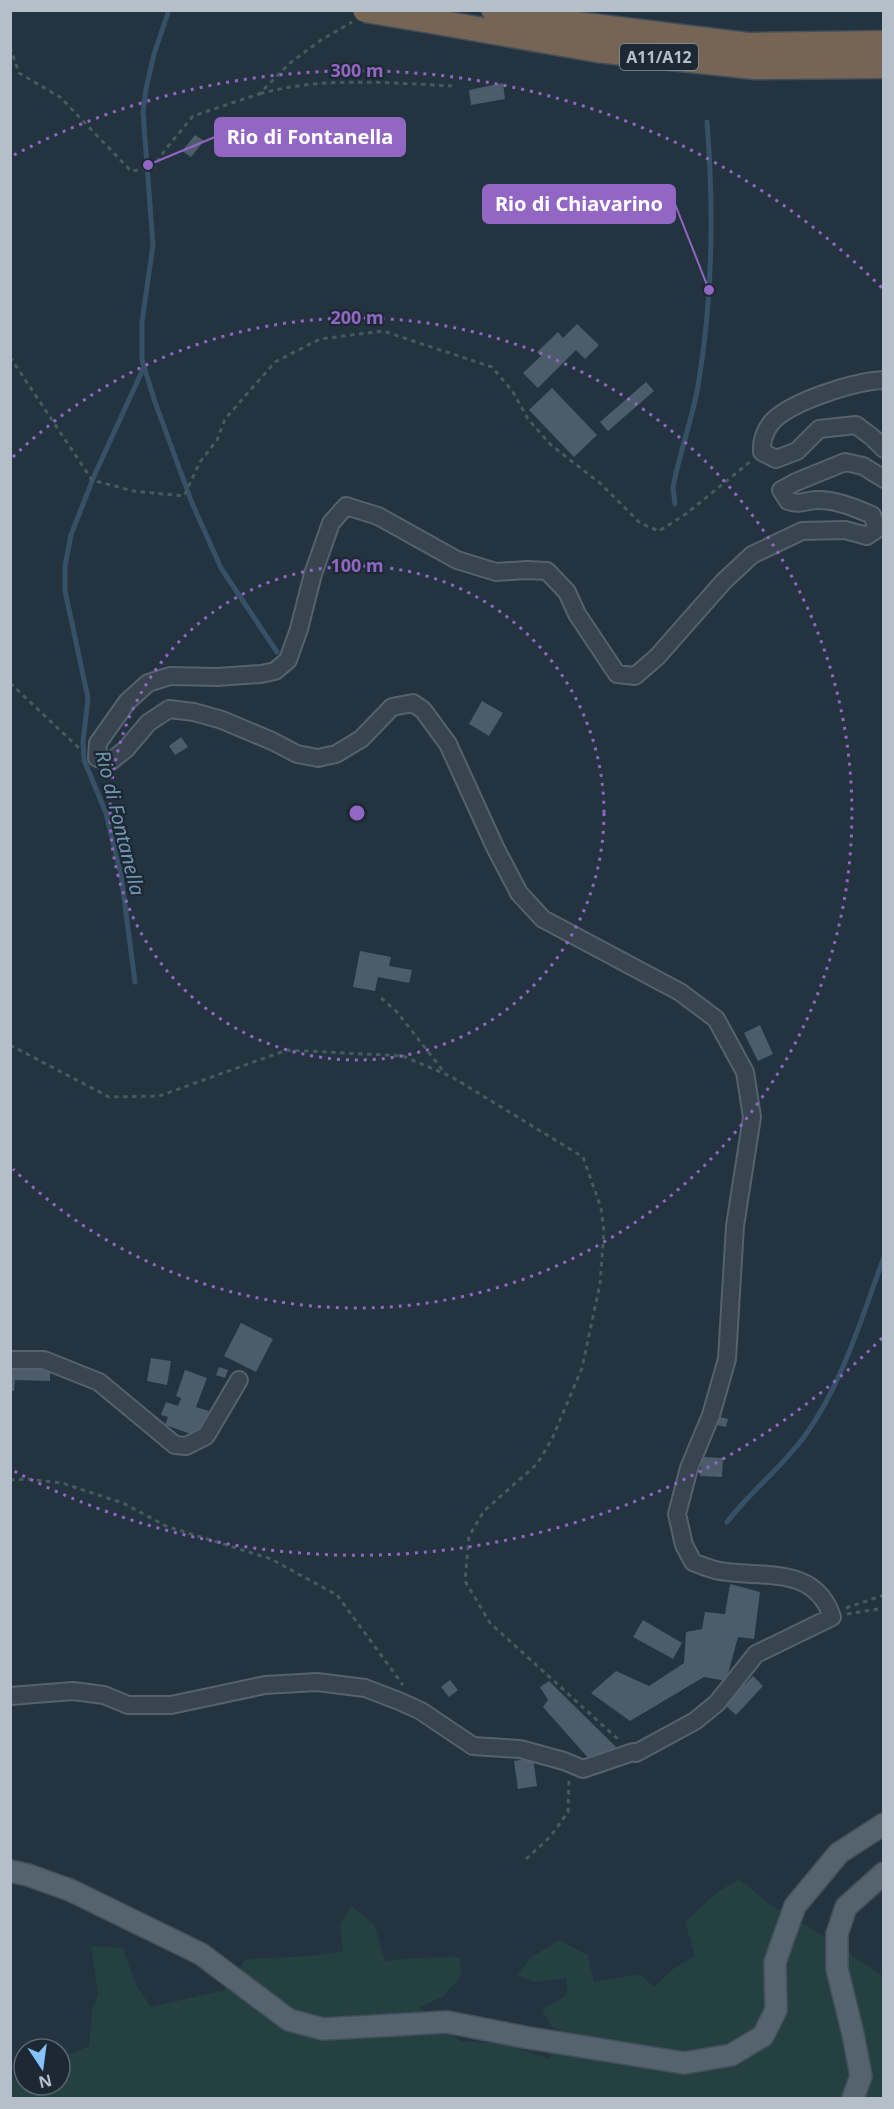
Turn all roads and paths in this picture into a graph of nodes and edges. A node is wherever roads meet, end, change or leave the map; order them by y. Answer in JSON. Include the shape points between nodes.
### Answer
{"nodes":[{"id":1,"x":494,"y":10,"type":"edge"},
{"id":2,"x":361,"y":14,"type":"edge"},
{"id":3,"x":884,"y":43,"type":"edge"},
{"id":4,"x":10,"y":47,"type":"edge"},
{"id":5,"x":884,"y":66,"type":"edge"},
{"id":6,"x":452,"y":86,"type":"dead end"},
{"id":7,"x":259,"y":94,"type":"junction"},
{"id":8,"x":10,"y":357,"type":"edge"},
{"id":9,"x":884,"y":380,"type":"edge"},
{"id":10,"x":884,"y":449,"type":"edge"},
{"id":11,"x":762,"y":452,"type":"junction"},
{"id":12,"x":884,"y":479,"type":"edge"},
{"id":13,"x":10,"y":683,"type":"edge"},
{"id":14,"x":77,"y":746,"type":"dead end"},
{"id":15,"x":381,"y":998,"type":"dead end"},
{"id":16,"x":10,"y":1045,"type":"edge"},
{"id":17,"x":446,"y":1074,"type":"junction"},
{"id":18,"x":10,"y":1360,"type":"edge"},
{"id":19,"x":239,"y":1380,"type":"dead end"},
{"id":20,"x":10,"y":1480,"type":"edge"},
{"id":21,"x":884,"y":1596,"type":"edge"},
{"id":22,"x":884,"y":1608,"type":"edge"},
{"id":23,"x":832,"y":1617,"type":"junction"},
{"id":24,"x":10,"y":1696,"type":"edge"},
{"id":25,"x":421,"y":1711,"type":"junction"},
{"id":26,"x":633,"y":1752,"type":"junction"},
{"id":27,"x":571,"y":1764,"type":"junction"},
{"id":28,"x":884,"y":1824,"type":"edge"},
{"id":29,"x":526,"y":1859,"type":"dead end"},
{"id":30,"x":10,"y":1871,"type":"edge"},
{"id":31,"x":884,"y":1873,"type":"edge"},
{"id":32,"x":853,"y":2098,"type":"edge"}],
"edges":[{"from":1,"to":3,"type":"highway","number":"A11/A12","via":[[747,45]]},
{"from":2,"to":5,"type":"highway","number":"A11/A12","bridge":true,"via":[[437,22],[597,50],[755,67]]},
{"from":2,"to":7,"type":"path","via":[[290,63]]},
{"from":4,"to":7,"type":"path","via":[[19,73],[60,97],[130,171],[153,168],[193,116]]},
{"from":6,"to":7,"type":"path","via":[[372,82],[284,87]]},
{"from":8,"to":11,"type":"path","via":[[92,480],[133,491],[184,496],[225,419],[275,362],[320,339],[382,332],[492,367],[551,445],[601,484],[640,523],[659,531]]},
{"from":9,"to":11,"type":"street","via":[[867,381],[797,405],[772,422],[761,443]]},
{"from":10,"to":11,"type":"street","via":[[856,425],[819,429],[797,451],[776,459]]},
{"from":12,"to":23,"type":"street","via":[[863,466],[845,462],[782,490],[788,501],[798,505],[816,500],[872,514],[877,529],[867,536],[845,530],[802,531],[752,555],[635,676],[617,674],[567,592],[547,571],[496,572],[457,560],[378,516],[346,506],[331,524],[288,660],[275,671],[261,674],[170,676],[148,682],[98,743],[97,758],[111,760],[148,723],[170,709],[222,720],[297,754],[318,758],[336,754],[361,739],[392,707],[413,704],[423,710],[448,744],[519,893],[543,919],[680,992],[716,1019],[745,1072],[752,1117],[735,1226],[727,1359],[677,1514],[684,1545],[693,1562],[716,1570],[799,1580],[821,1594]]},
{"from":13,"to":14,"type":"path"},
{"from":15,"to":17,"type":"path","via":[[397,1012]]},
{"from":16,"to":17,"type":"path","via":[[109,1097],[159,1096],[287,1050],[404,1056]]},
{"from":17,"to":26,"type":"path","via":[[583,1157],[601,1208],[604,1231],[600,1284],[582,1368],[537,1464],[484,1511],[470,1536],[465,1581],[490,1623]]},
{"from":18,"to":19,"type":"street","via":[[44,1360],[99,1382],[175,1445],[186,1446],[206,1436]]},
{"from":20,"to":25,"type":"path","via":[[62,1483],[123,1503],[166,1526],[271,1558],[337,1595]]},
{"from":21,"to":23,"type":"path","via":[[850,1606]]},
{"from":22,"to":23,"type":"path"},
{"from":23,"to":26,"type":"street","via":[[756,1654],[717,1703],[665,1738]]},
{"from":24,"to":25,"type":"street","via":[[73,1691],[104,1695],[128,1705],[171,1705],[265,1685],[317,1682],[365,1688]]},
{"from":25,"to":27,"type":"street","via":[[473,1746],[520,1749]]},
{"from":26,"to":27,"type":"street","via":[[583,1769]]},
{"from":27,"to":29,"type":"path","via":[[568,1812],[550,1837]]},
{"from":28,"to":30,"type":"main road","via":[[839,1853],[795,1906],[774,1962],[776,2010],[763,2036],[731,2055],[684,2063],[447,2022],[323,2030],[289,2020],[201,1954],[70,1890]]},
{"from":31,"to":32,"type":"main road","via":[[846,1907],[837,1934],[837,1969],[861,2076]]}]}
